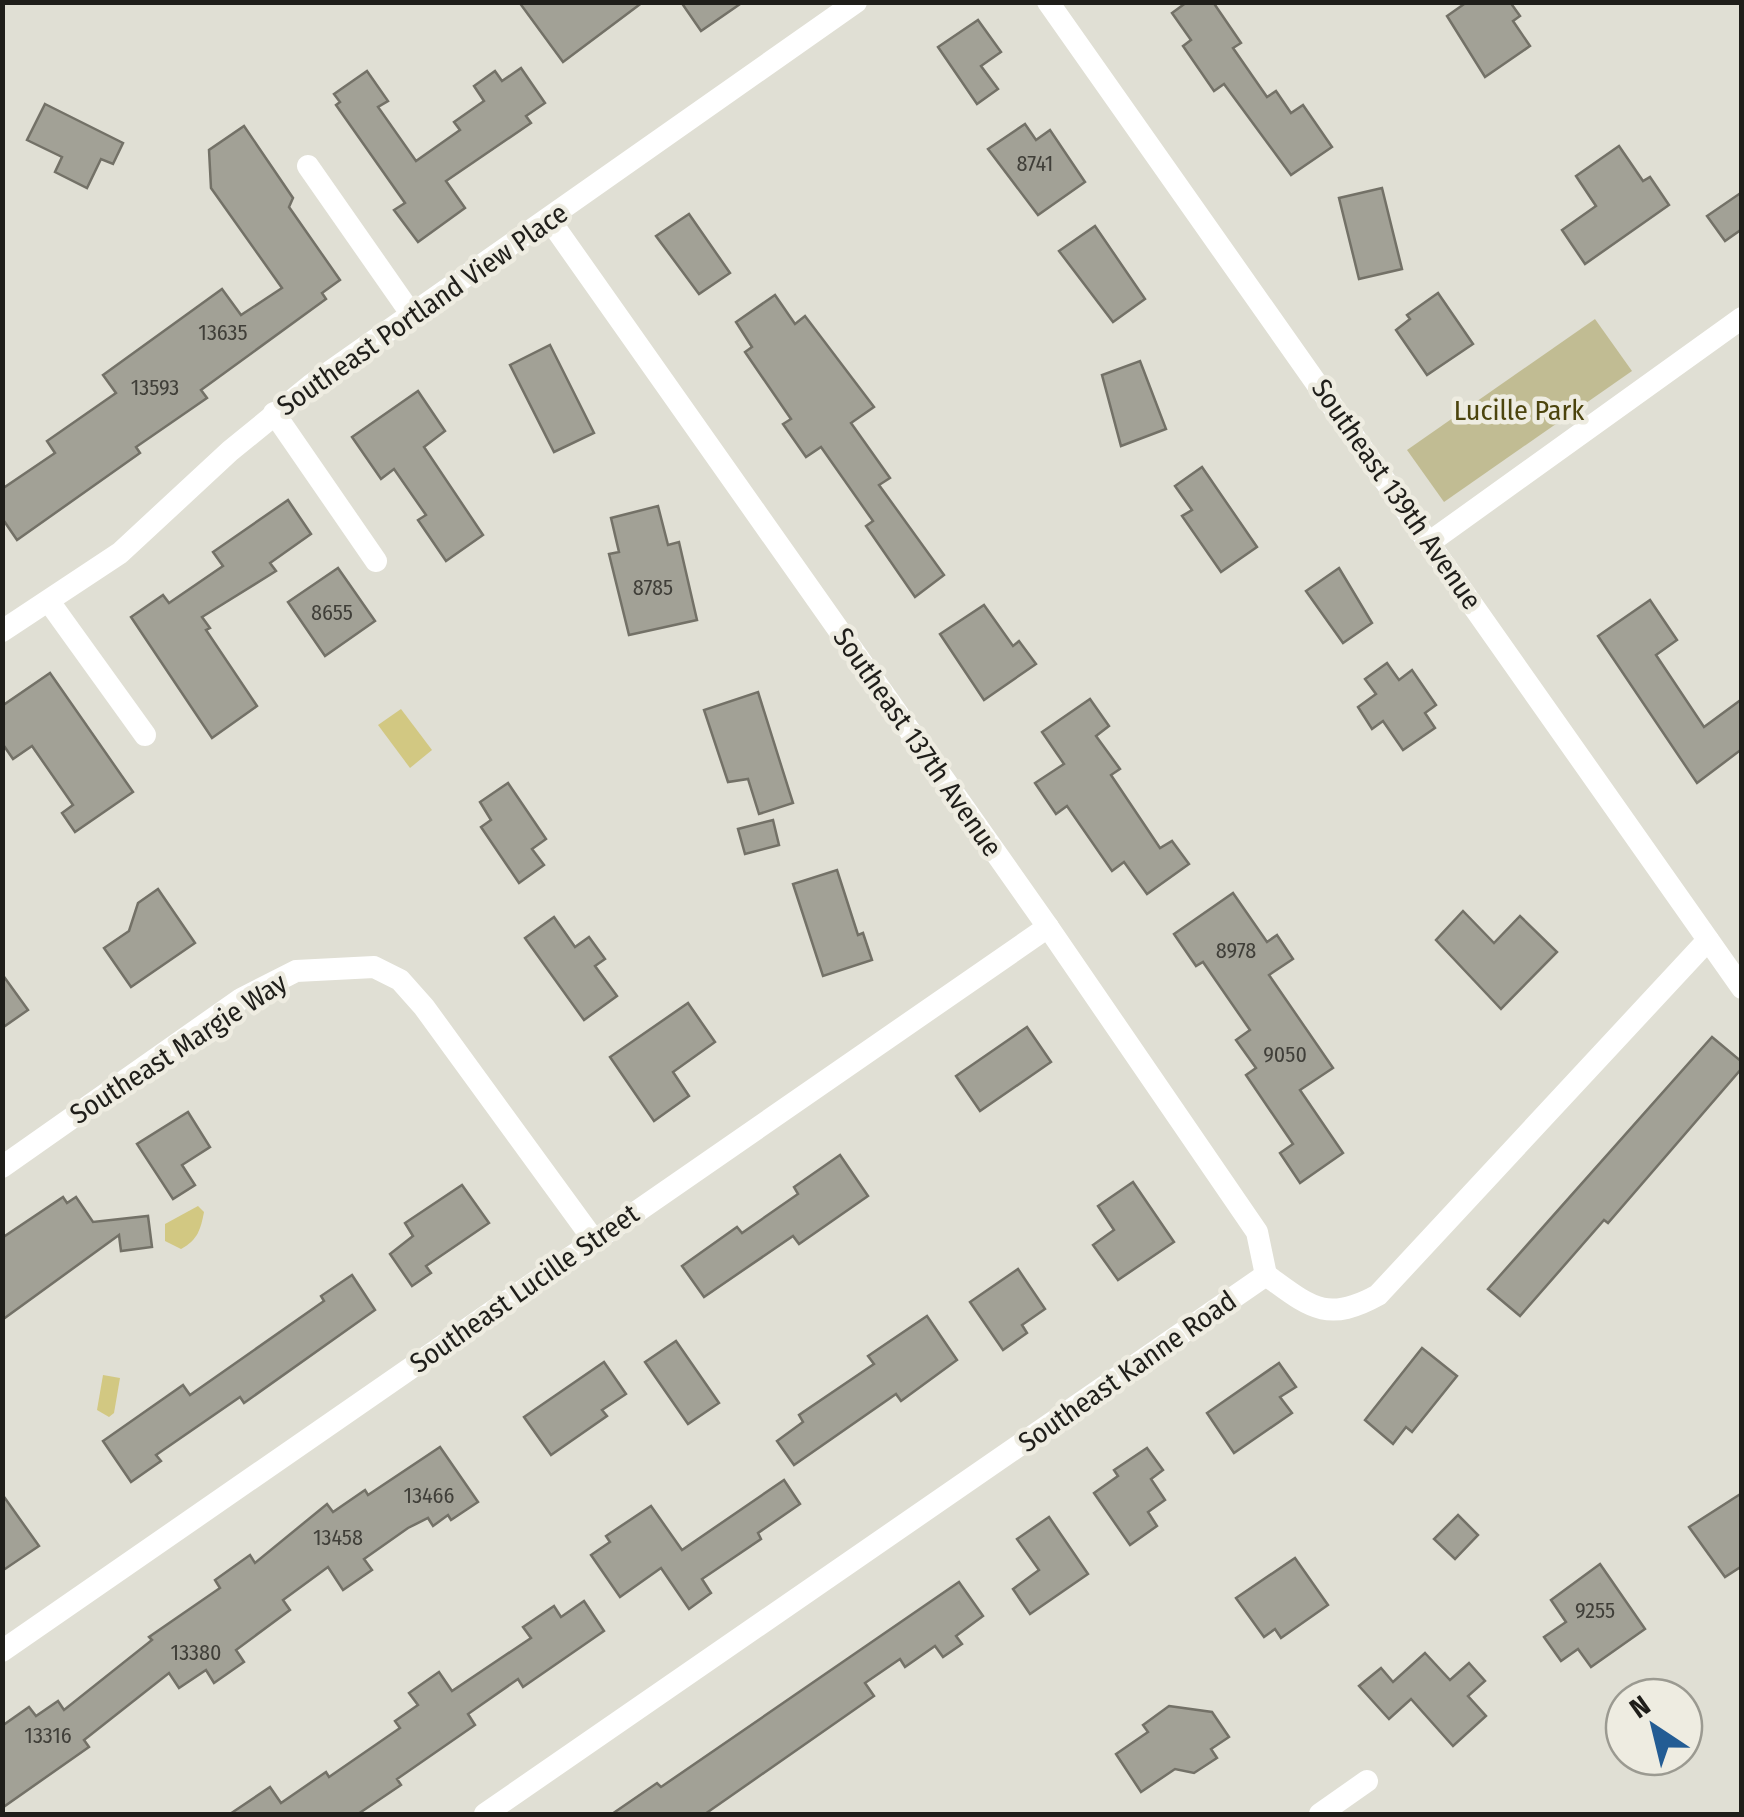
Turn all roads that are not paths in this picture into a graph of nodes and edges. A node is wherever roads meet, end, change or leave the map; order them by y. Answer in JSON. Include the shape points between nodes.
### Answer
{"nodes":[{"id":1,"x":856,"y":2,"type":"edge"},
{"id":2,"x":1048,"y":2,"type":"edge"},
{"id":3,"x":308,"y":166,"type":"dead end"},
{"id":4,"x":549,"y":219,"type":"junction"},
{"id":5,"x":412,"y":315,"type":"junction"},
{"id":6,"x":1742,"y":318,"type":"edge"},
{"id":7,"x":274,"y":413,"type":"junction"},
{"id":8,"x":1430,"y":542,"type":"junction"},
{"id":9,"x":376,"y":560,"type":"dead end"},
{"id":10,"x":50,"y":603,"type":"junction"},
{"id":11,"x":2,"y":631,"type":"edge"},
{"id":12,"x":145,"y":735,"type":"dead end"},
{"id":13,"x":1048,"y":927,"type":"junction"},
{"id":14,"x":1708,"y":940,"type":"junction"},
{"id":15,"x":1742,"y":988,"type":"edge"},
{"id":16,"x":2,"y":1167,"type":"edge"},
{"id":17,"x":593,"y":1240,"type":"junction"},
{"id":18,"x":1266,"y":1275,"type":"junction"},
{"id":19,"x":2,"y":1651,"type":"edge"},
{"id":20,"x":1367,"y":1781,"type":"dead end"},
{"id":21,"x":485,"y":1814,"type":"edge"},
{"id":22,"x":1320,"y":1814,"type":"edge"}],
"edges":[{"from":1,"to":4,"type":"street","name":"Southeast Portland View Place"},
{"from":2,"to":8,"type":"street","name":"Southeast 139th Avenue"},
{"from":3,"to":5,"type":"street"},
{"from":4,"to":5,"type":"street","name":"Southeast Portland View Place"},
{"from":4,"to":13,"type":"street","name":"Southeast 137th Avenue"},
{"from":5,"to":7,"type":"street","name":"Southeast Portland View Place"},
{"from":6,"to":8,"type":"street"},
{"from":7,"to":9,"type":"street"},
{"from":7,"to":10,"type":"street","name":"Southeast Portland View Place","via":[[169,512]]},
{"from":8,"to":14,"type":"street","name":"Southeast 139th Avenue"},
{"from":10,"to":11,"type":"street","name":"Southeast Portland View Place"},
{"from":10,"to":12,"type":"street"},
{"from":13,"to":17,"type":"street","name":"Southeast Lucille Street"},
{"from":13,"to":18,"type":"street","name":"Southeast 137th Avenue","via":[[1257,1232]]},
{"from":14,"to":15,"type":"street","name":"Southeast 139th Avenue"},
{"from":14,"to":18,"type":"street","name":"Southeast Kanne Road","via":[[1378,1295],[1328,1312],[1311,1308]]},
{"from":16,"to":17,"type":"street","name":"Southeast Margie Way","via":[[241,999],[296,971],[374,967],[400,980],[424,1007]]},
{"from":17,"to":19,"type":"street","name":"Southeast Lucille Street"},
{"from":18,"to":21,"type":"street","name":"Southeast Kanne Road"},
{"from":20,"to":22,"type":"street"}]}
